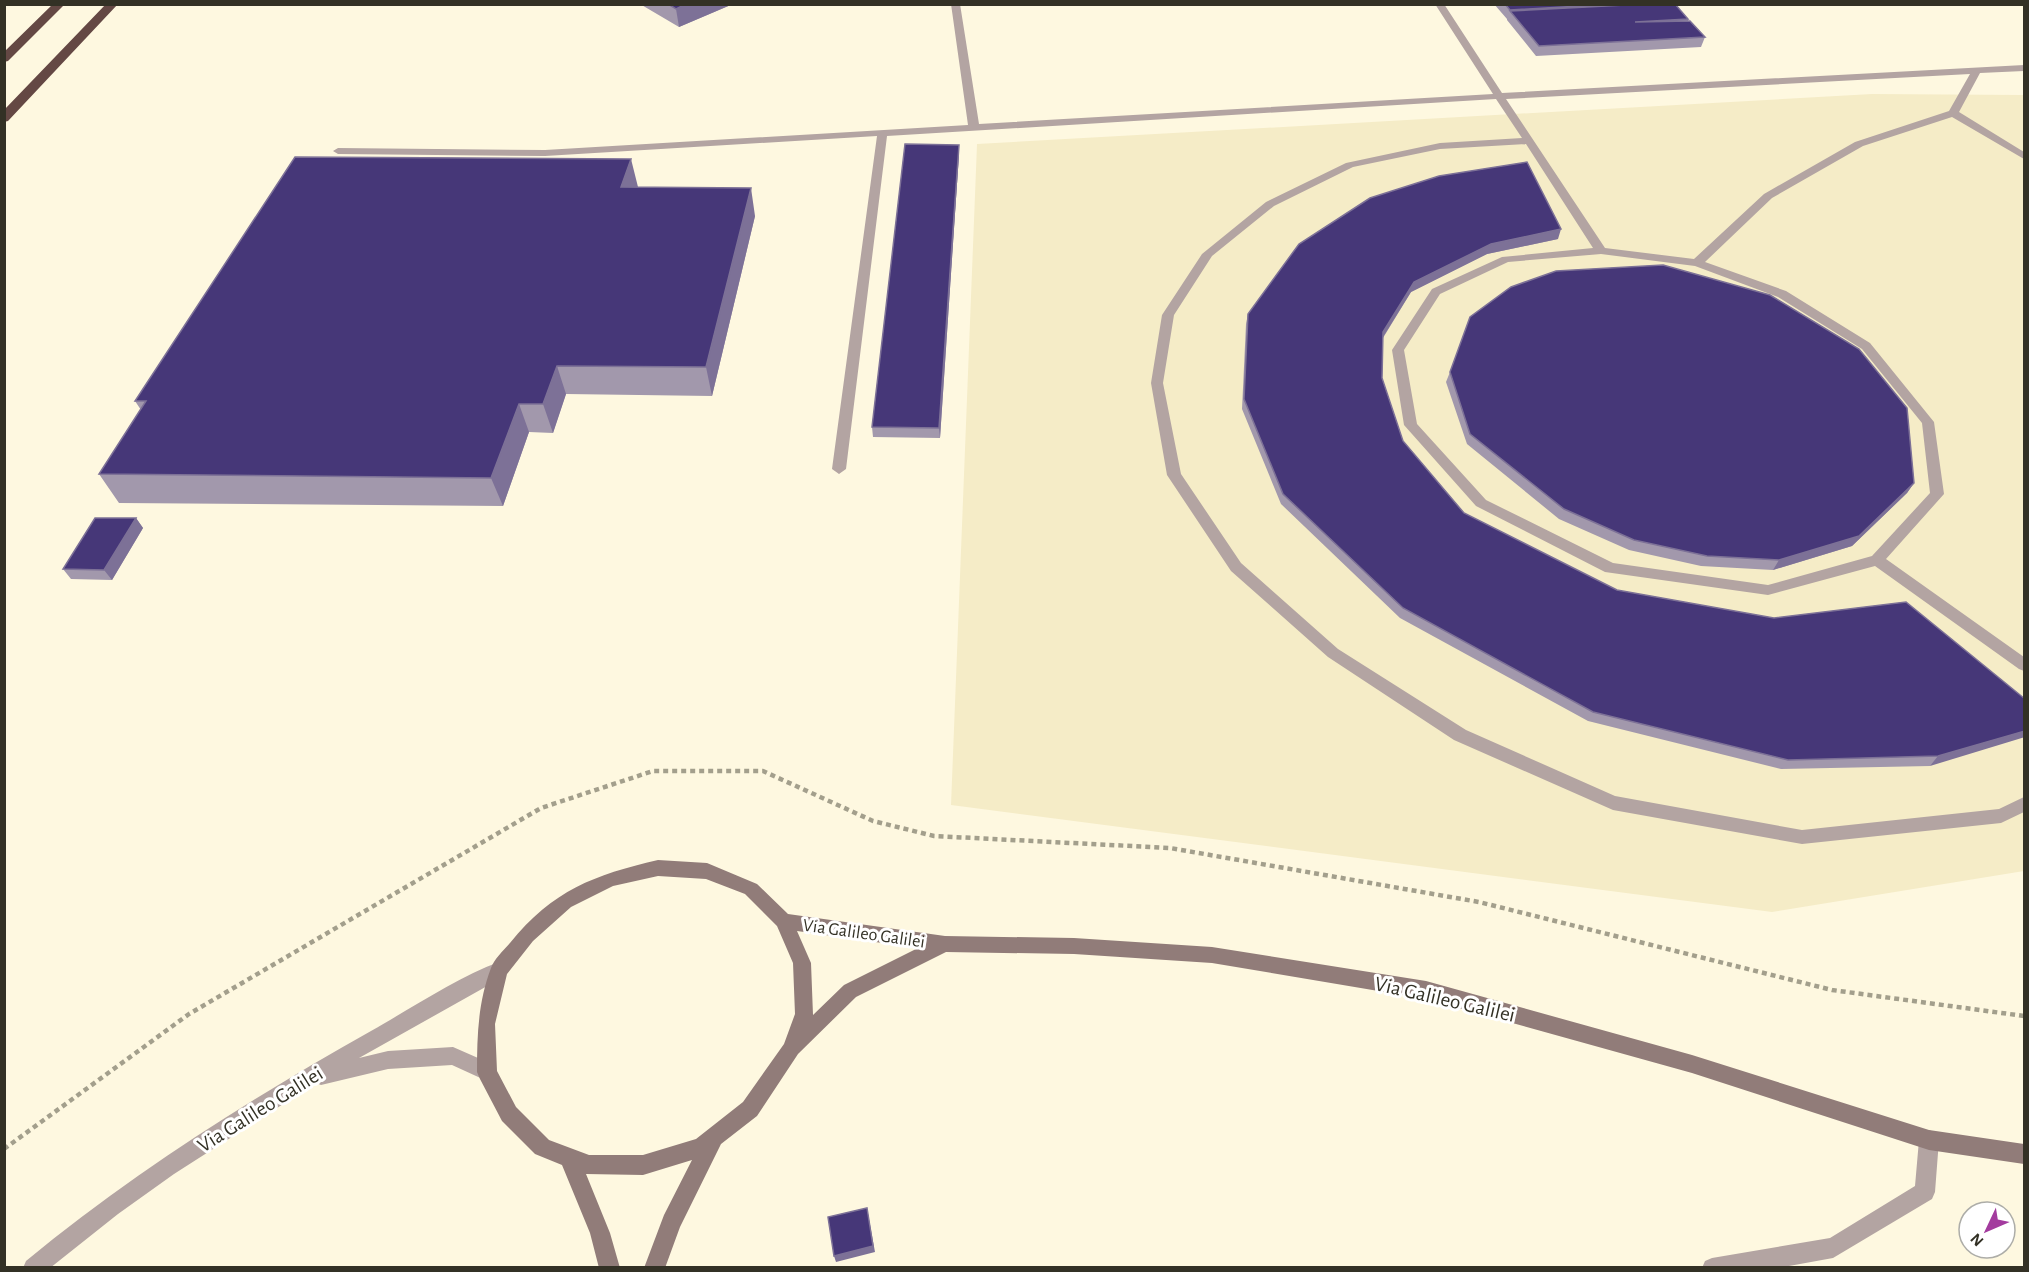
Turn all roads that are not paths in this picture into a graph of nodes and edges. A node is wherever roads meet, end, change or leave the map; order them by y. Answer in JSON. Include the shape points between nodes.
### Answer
{"nodes":[{"id":1,"x":60,"y":4,"type":"edge"},
{"id":2,"x":113,"y":4,"type":"edge"},
{"id":3,"x":955,"y":4,"type":"edge"},
{"id":4,"x":1439,"y":4,"type":"edge"},
{"id":5,"x":4,"y":59,"type":"edge"},
{"id":6,"x":2025,"y":68,"type":"edge"},
{"id":7,"x":1976,"y":71,"type":"junction"},
{"id":8,"x":1501,"y":96,"type":"junction"},
{"id":9,"x":1953,"y":113,"type":"junction"},
{"id":10,"x":4,"y":118,"type":"edge"},
{"id":11,"x":974,"y":128,"type":"junction"},
{"id":12,"x":882,"y":134,"type":"junction"},
{"id":13,"x":1530,"y":141,"type":"junction"},
{"id":14,"x":338,"y":151,"type":"dead end"},
{"id":15,"x":2025,"y":156,"type":"edge"},
{"id":16,"x":1601,"y":251,"type":"junction"},
{"id":17,"x":1697,"y":263,"type":"junction"},
{"id":18,"x":839,"y":469,"type":"dead end"},
{"id":19,"x":1877,"y":560,"type":"junction"},
{"id":20,"x":2025,"y":665,"type":"edge"},
{"id":21,"x":2025,"y":804,"type":"edge"},
{"id":22,"x":784,"y":921,"type":"junction"},
{"id":23,"x":945,"y":944,"type":"junction"},
{"id":24,"x":499,"y":970,"type":"junction"},
{"id":25,"x":791,"y":1049,"type":"junction"},
{"id":26,"x":487,"y":1072,"type":"junction"},
{"id":27,"x":303,"y":1081,"type":"junction"},
{"id":28,"x":715,"y":1137,"type":"junction"},
{"id":29,"x":1929,"y":1140,"type":"junction"},
{"id":30,"x":2025,"y":1154,"type":"edge"},
{"id":31,"x":569,"y":1156,"type":"junction"},
{"id":32,"x":33,"y":1268,"type":"edge"},
{"id":33,"x":610,"y":1268,"type":"edge"},
{"id":34,"x":654,"y":1268,"type":"edge"},
{"id":35,"x":1712,"y":1268,"type":"edge"}],
"edges":[{"from":1,"to":5,"type":"highway"},
{"from":2,"to":10,"type":"highway"},
{"from":3,"to":11,"type":"street"},
{"from":4,"to":8,"type":"street"},
{"from":6,"to":7,"type":"street"},
{"from":7,"to":8,"type":"street"},
{"from":7,"to":9,"type":"street"},
{"from":8,"to":11,"type":"street"},
{"from":8,"to":13,"type":"street"},
{"from":9,"to":15,"type":"street"},
{"from":9,"to":17,"type":"street","via":[[1859,144],[1767,196]]},
{"from":11,"to":12,"type":"street"},
{"from":12,"to":14,"type":"street","via":[[546,153]]},
{"from":12,"to":18,"type":"street"},
{"from":13,"to":16,"type":"street"},
{"from":13,"to":21,"type":"street","via":[[1440,146],[1350,165],[1270,204],[1208,254],[1168,315],[1157,383],[1174,475],[1236,567],[1333,653],[1460,735],[1613,803],[1802,837],[2001,816]]},
{"from":16,"to":17,"type":"street"},
{"from":16,"to":19,"type":"street","via":[[1506,259],[1436,291],[1398,350],[1411,425],[1480,503],[1611,568],[1768,590]]},
{"from":17,"to":19,"type":"street","via":[[1782,294],[1866,346],[1928,422],[1937,494]]},
{"from":19,"to":20,"type":"street"},
{"from":22,"to":23,"type":"main road","name":"Via Galileo Galilei"},
{"from":22,"to":24,"type":"main road","via":[[751,889],[707,871],[658,868],[610,879],[565,901],[527,935]]},
{"from":22,"to":25,"type":"main road","via":[[802,963],[804,1014]]},
{"from":23,"to":25,"type":"main road","name":"Via Galileo Galilei","via":[[850,991]]},
{"from":23,"to":29,"type":"main road","name":"Via Galileo Galilei","via":[[1074,946],[1212,955],[1426,990],[1692,1064]]},
{"from":24,"to":26,"type":"main road","via":[[486,1024]]},
{"from":24,"to":27,"type":"street","name":"Via Galileo Galilei"},
{"from":25,"to":28,"type":"main road","via":[[750,1109]]},
{"from":26,"to":27,"type":"street","via":[[453,1056],[388,1060]]},
{"from":26,"to":31,"type":"main road","via":[[509,1114],[542,1147]]},
{"from":27,"to":32,"type":"street","name":"Via Galileo Galilei","via":[[122,1198]]},
{"from":28,"to":31,"type":"main road","via":[[701,1147],[643,1165],[589,1165]]},
{"from":28,"to":34,"type":"main road","via":[[671,1222]]},
{"from":29,"to":30,"type":"main road","name":"Via Galileo Galilei"},
{"from":29,"to":35,"type":"street","via":[[1925,1192],[1833,1248]]},
{"from":31,"to":33,"type":"main road"}]}
